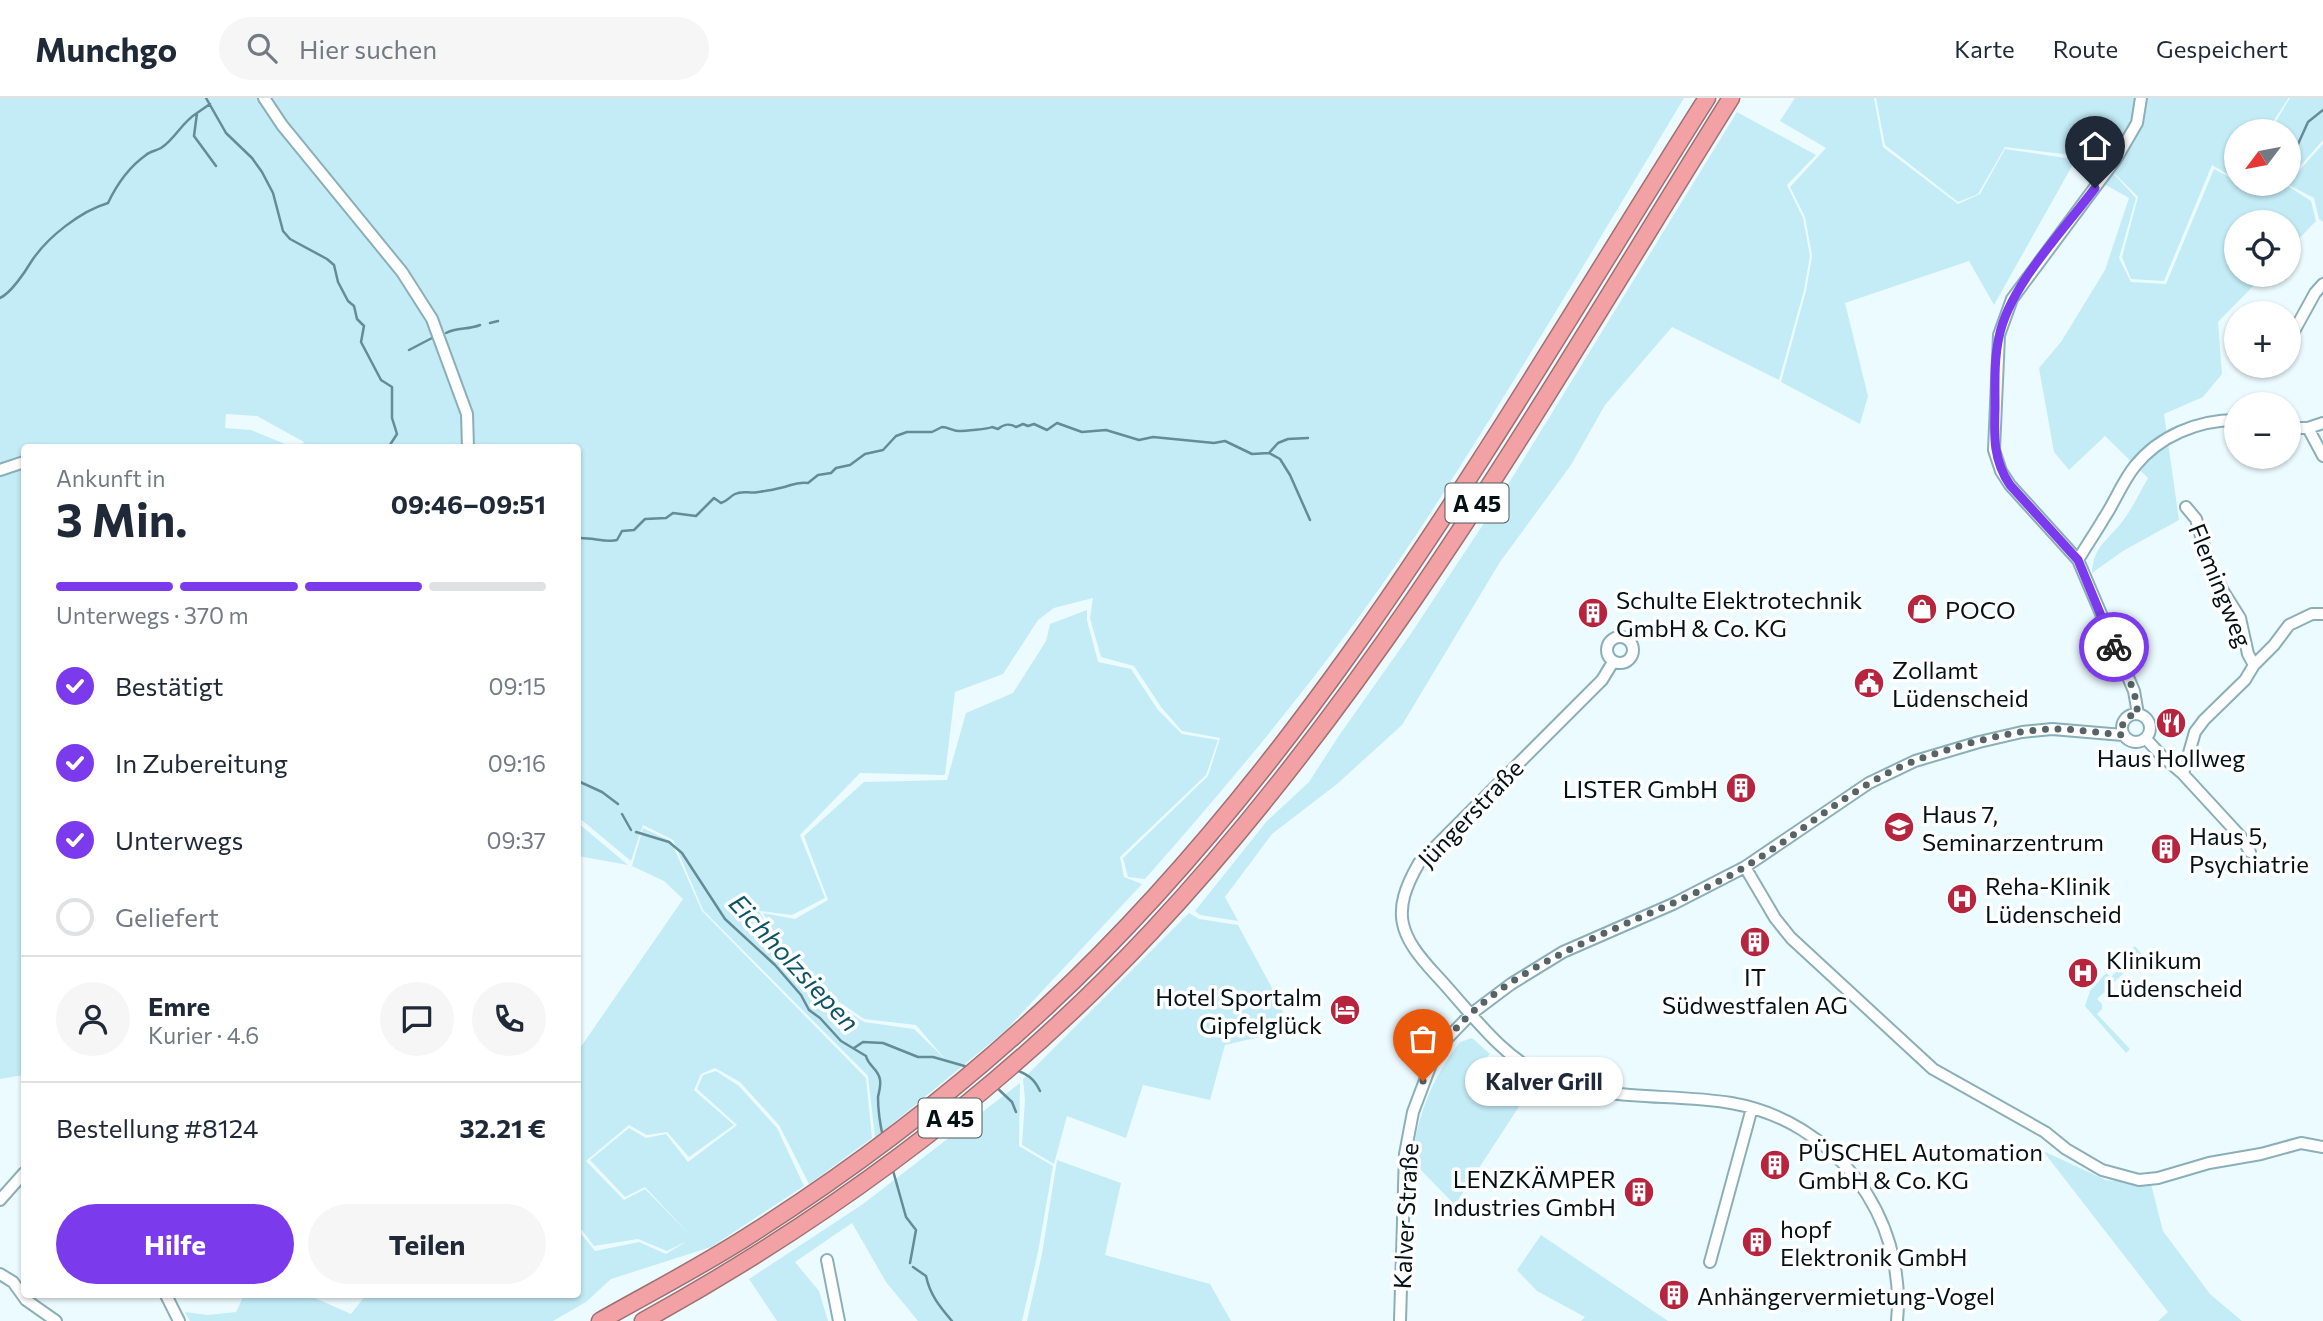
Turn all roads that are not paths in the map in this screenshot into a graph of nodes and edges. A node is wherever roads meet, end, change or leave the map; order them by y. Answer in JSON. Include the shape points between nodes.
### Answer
{"nodes":[{"id":1,"x":264,"y":98,"type":"edge"},
{"id":2,"x":1707,"y":98,"type":"edge"},
{"id":3,"x":1731,"y":98,"type":"edge"},
{"id":4,"x":2141,"y":98,"type":"edge"},
{"id":5,"x":2323,"y":284,"type":"edge"},
{"id":6,"x":2301,"y":318,"type":"edge"},
{"id":7,"x":2224,"y":421,"type":"edge"},
{"id":8,"x":2323,"y":423,"type":"edge"},
{"id":9,"x":2301,"y":428,"type":"edge"},
{"id":10,"x":2308,"y":428,"type":"junction"},
{"id":11,"x":468,"y":444,"type":"edge"},
{"id":12,"x":2323,"y":456,"type":"edge"},
{"id":13,"x":21,"y":463,"type":"edge"},
{"id":14,"x":0,"y":470,"type":"edge"},
{"id":15,"x":2186,"y":507,"type":"dead end"},
{"id":16,"x":2078,"y":560,"type":"junction"},
{"id":17,"x":2323,"y":614,"type":"edge"},
{"id":18,"x":1613,"y":662,"type":"dead end"},
{"id":19,"x":2254,"y":665,"type":"junction"},
{"id":20,"x":2138,"y":714,"type":"junction"},
{"id":21,"x":2123,"y":735,"type":"junction"},
{"id":22,"x":2146,"y":738,"type":"junction"},
{"id":23,"x":2183,"y":774,"type":"junction"},
{"id":24,"x":2250,"y":852,"type":"dead end"},
{"id":25,"x":1745,"y":867,"type":"junction"},
{"id":26,"x":1471,"y":1014,"type":"junction"},
{"id":27,"x":1752,"y":1108,"type":"junction"},
{"id":28,"x":2323,"y":1147,"type":"edge"},
{"id":29,"x":21,"y":1176,"type":"edge"},
{"id":30,"x":0,"y":1199,"type":"edge"},
{"id":31,"x":827,"y":1260,"type":"dead end"},
{"id":32,"x":1710,"y":1262,"type":"dead end"},
{"id":33,"x":0,"y":1275,"type":"edge"},
{"id":34,"x":21,"y":1293,"type":"edge"},
{"id":35,"x":24,"y":1298,"type":"edge"},
{"id":36,"x":168,"y":1298,"type":"edge"},
{"id":37,"x":56,"y":1321,"type":"edge"},
{"id":38,"x":179,"y":1321,"type":"edge"},
{"id":39,"x":600,"y":1321,"type":"edge"},
{"id":40,"x":643,"y":1321,"type":"edge"},
{"id":41,"x":839,"y":1321,"type":"edge"},
{"id":42,"x":1400,"y":1321,"type":"edge"},
{"id":43,"x":1897,"y":1321,"type":"edge"}],
"edges":[{"from":1,"to":11,"type":"street","via":[[402,272],[432,319],[467,414]]},
{"from":2,"to":39,"type":"highway","number":"A 45","via":[[1373,620],[1254,780],[1177,872],[1045,1008],[944,1095],[752,1234]]},
{"from":3,"to":40,"type":"highway","number":"A 45","via":[[1410,604],[1249,820],[1151,933],[1072,1012],[955,1114],[765,1250]]},
{"from":4,"to":16,"type":"street","via":[[2137,123],[2116,159],[2012,299],[1999,335],[1994,442],[2001,471]]},
{"from":5,"to":6,"type":"street"},
{"from":7,"to":16,"type":"street","via":[[2182,430],[2148,453],[2125,481]]},
{"from":8,"to":10,"type":"street"},
{"from":9,"to":10,"type":"street"},
{"from":10,"to":12,"type":"street"},
{"from":13,"to":14,"type":"street"},
{"from":15,"to":19,"type":"street","name":"Flemingweg","via":[[2196,519],[2223,592],[2240,618]]},
{"from":16,"to":20,"type":"street","via":[[2134,691]]},
{"from":17,"to":19,"type":"street","via":[[2288,625]]},
{"from":18,"to":26,"type":"street","name":"Jüngerstraße","via":[[1602,680],[1433,848],[1407,882],[1401,910],[1405,933],[1418,955]]},
{"from":19,"to":23,"type":"street","via":[[2195,732]]},
{"from":20,"to":21,"type":"street","via":[[2124,720]]},
{"from":20,"to":22,"type":"street","via":[[2149,723]]},
{"from":21,"to":22,"type":"street","via":[[2133,743]]},
{"from":21,"to":25,"type":"street","name":"Kalver Straße","via":[[2052,729],[2022,732],[1915,761],[1869,783]]},
{"from":22,"to":23,"type":"street"},
{"from":23,"to":24,"type":"street","via":[[2241,836]]},
{"from":25,"to":26,"type":"street","name":"Kalver Straße","via":[[1571,948]]},
{"from":25,"to":28,"type":"street","via":[[1791,938],[1933,1069],[2102,1170],[2138,1180],[2158,1178],[2301,1143]]},
{"from":26,"to":27,"type":"street","name":"Jüngerstraße","via":[[1504,1048],[1539,1074],[1573,1087]]},
{"from":26,"to":42,"type":"street","name":"Kalver Straße","via":[[1441,1045],[1413,1112],[1405,1154]]},
{"from":27,"to":32,"type":"street"},
{"from":27,"to":43,"type":"street","name":"Jüngerstraße","via":[[1807,1132],[1860,1181],[1882,1219],[1892,1250]]},
{"from":29,"to":30,"type":"street"},
{"from":31,"to":41,"type":"street"},
{"from":33,"to":34,"type":"street"},
{"from":35,"to":37,"type":"street"},
{"from":36,"to":38,"type":"street"}]}
